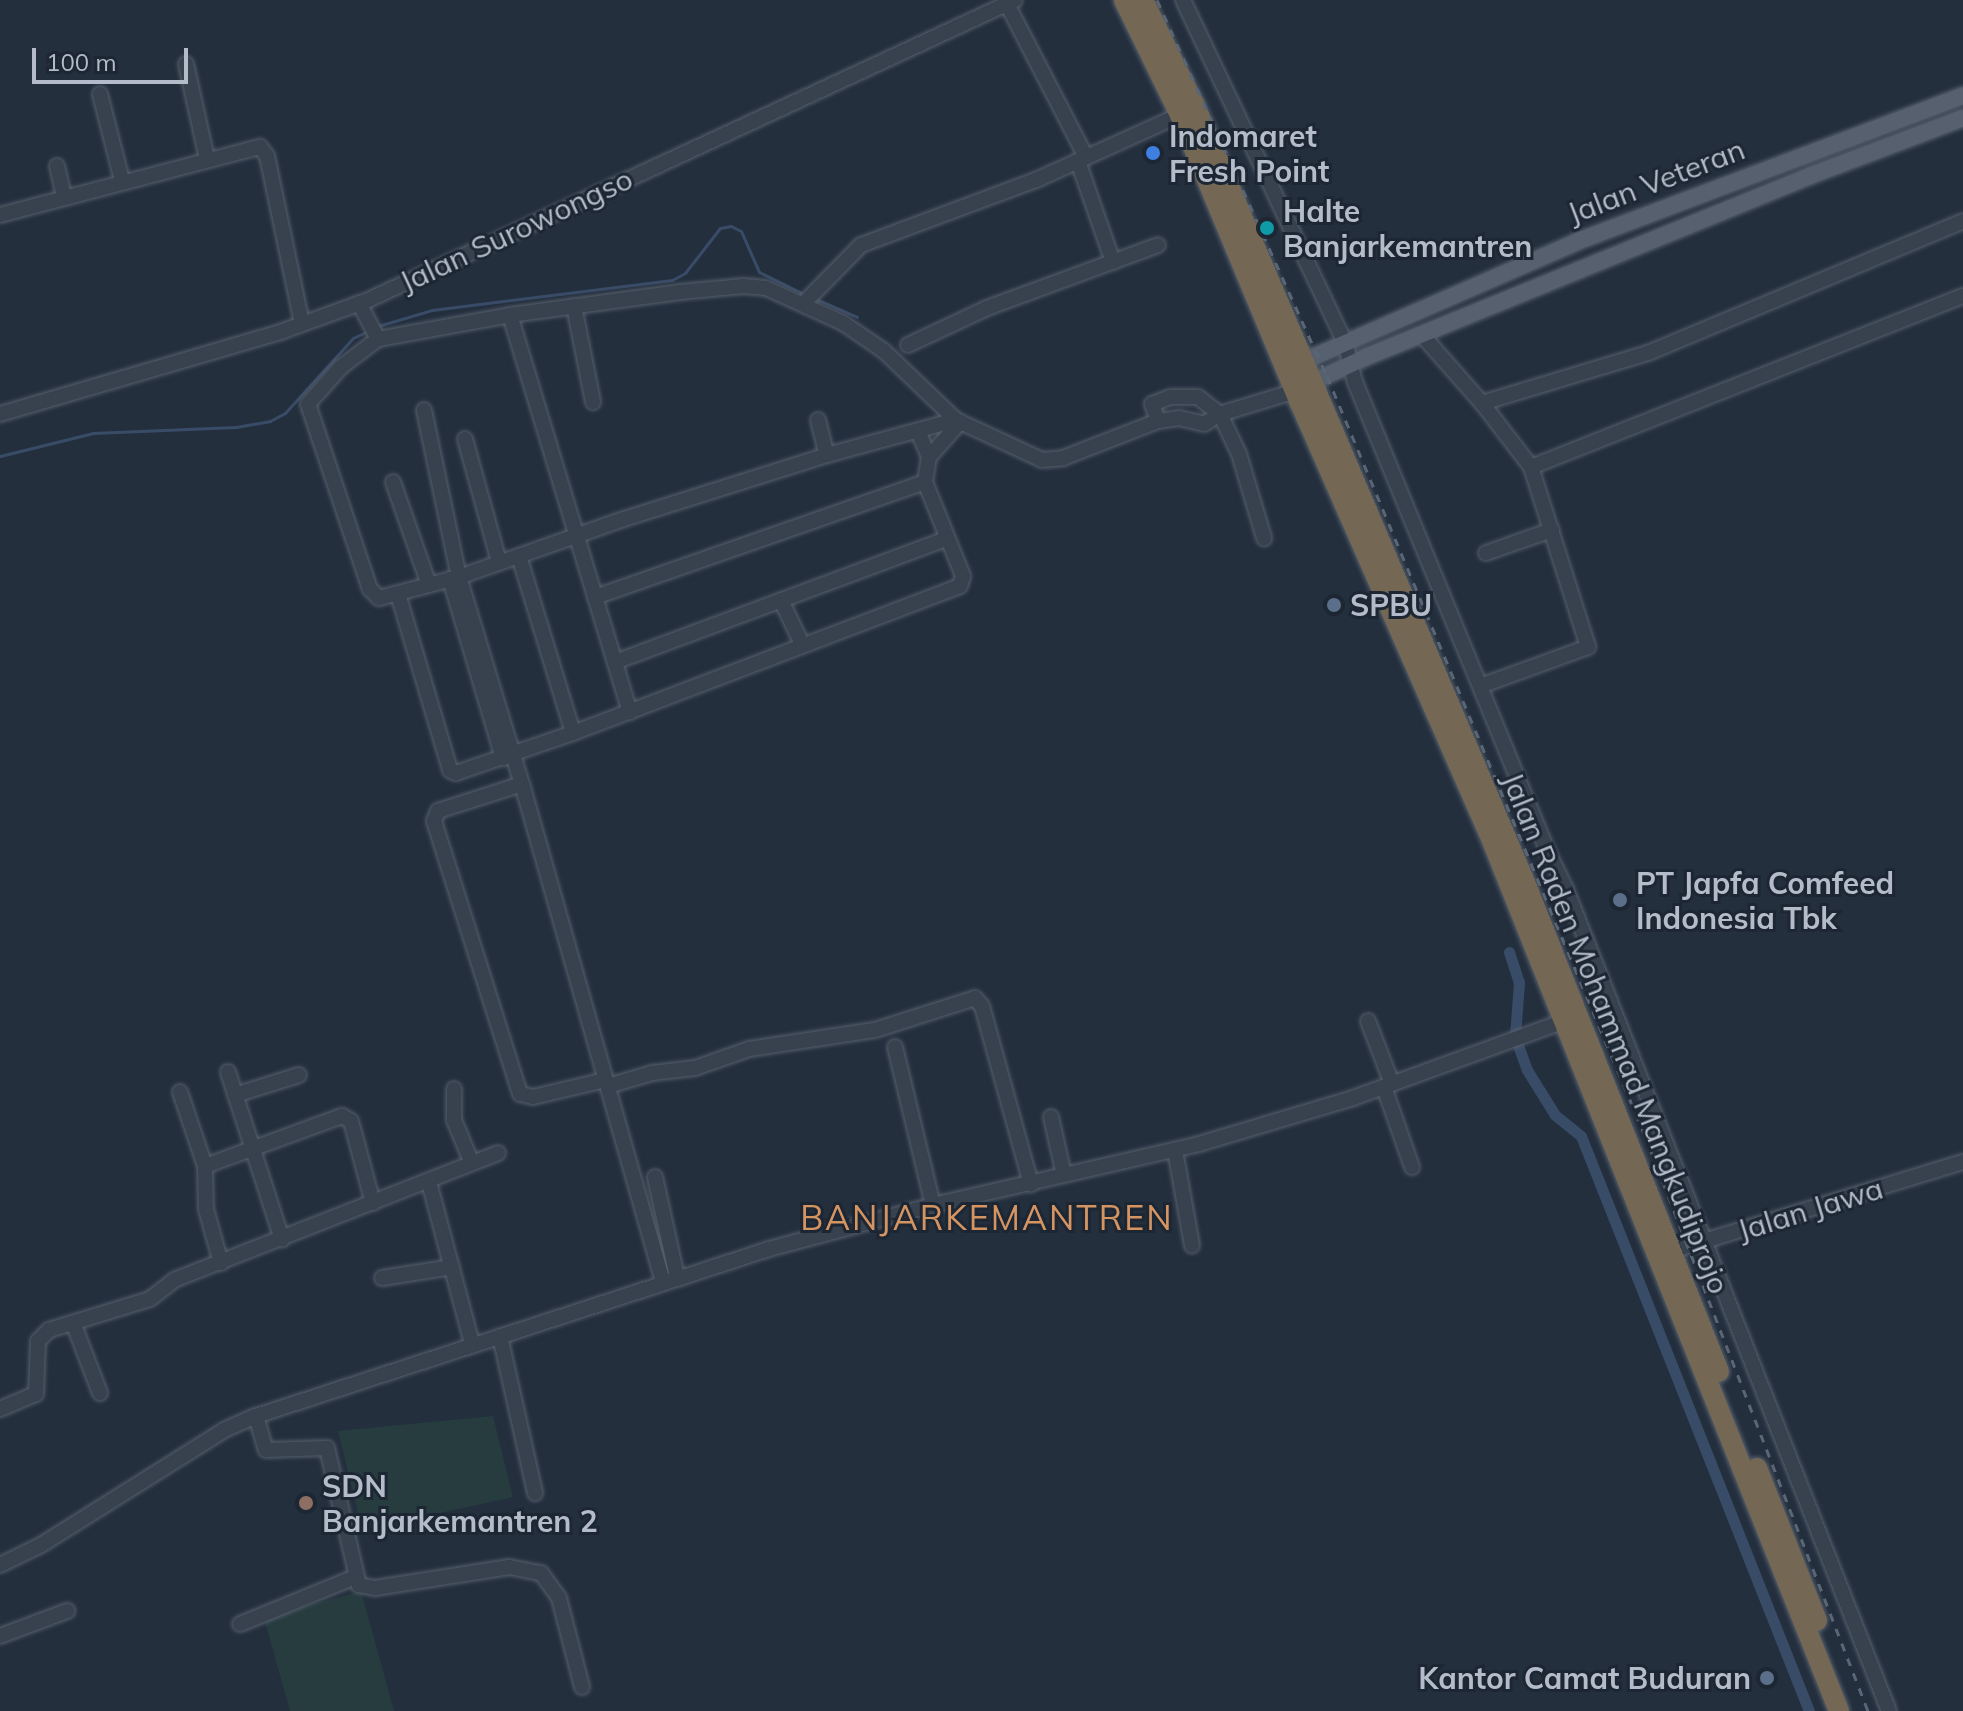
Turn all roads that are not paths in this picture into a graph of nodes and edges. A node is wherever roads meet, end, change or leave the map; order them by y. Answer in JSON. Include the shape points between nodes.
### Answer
{"nodes":[{"id":1,"x":1124,"y":0,"type":"edge"},
{"id":2,"x":1143,"y":0,"type":"edge"},
{"id":3,"x":1183,"y":0,"type":"edge"},
{"id":4,"x":1011,"y":2,"type":"edge"},
{"id":5,"x":186,"y":64,"type":"dead end"},
{"id":6,"x":100,"y":94,"type":"dead end"},
{"id":7,"x":1963,"y":96,"type":"edge"},
{"id":8,"x":1180,"y":115,"type":"junction"},
{"id":9,"x":1963,"y":118,"type":"edge"},
{"id":10,"x":207,"y":159,"type":"junction"},
{"id":11,"x":1082,"y":159,"type":"junction"},
{"id":12,"x":57,"y":166,"type":"dead end"},
{"id":13,"x":122,"y":180,"type":"junction"},
{"id":14,"x":64,"y":197,"type":"junction"},
{"id":15,"x":0,"y":215,"type":"edge"},
{"id":16,"x":1963,"y":221,"type":"edge"},
{"id":17,"x":1576,"y":242,"type":"junction"},
{"id":18,"x":1158,"y":245,"type":"dead end"},
{"id":19,"x":1113,"y":262,"type":"junction"},
{"id":20,"x":1585,"y":270,"type":"junction"},
{"id":21,"x":1963,"y":296,"type":"edge"},
{"id":22,"x":808,"y":299,"type":"junction"},
{"id":23,"x":359,"y":303,"type":"junction"},
{"id":24,"x":574,"y":306,"type":"junction"},
{"id":25,"x":510,"y":315,"type":"junction"},
{"id":26,"x":302,"y":323,"type":"junction"},
{"id":27,"x":374,"y":331,"type":"junction"},
{"id":28,"x":1422,"y":335,"type":"junction"},
{"id":29,"x":1345,"y":342,"type":"junction"},
{"id":30,"x":908,"y":345,"type":"dead end"},
{"id":31,"x":1352,"y":364,"type":"junction"},
{"id":32,"x":1295,"y":365,"type":"junction"},
{"id":33,"x":1304,"y":387,"type":"junction"},
{"id":34,"x":593,"y":402,"type":"dead end"},
{"id":35,"x":1482,"y":403,"type":"junction"},
{"id":36,"x":424,"y":410,"type":"dead end"},
{"id":37,"x":1214,"y":413,"type":"junction"},
{"id":38,"x":0,"y":414,"type":"edge"},
{"id":39,"x":1155,"y":416,"type":"junction"},
{"id":40,"x":818,"y":420,"type":"dead end"},
{"id":41,"x":958,"y":421,"type":"junction"},
{"id":42,"x":919,"y":433,"type":"junction"},
{"id":43,"x":465,"y":439,"type":"dead end"},
{"id":44,"x":827,"y":455,"type":"junction"},
{"id":45,"x":929,"y":457,"type":"junction"},
{"id":46,"x":1531,"y":467,"type":"junction"},
{"id":47,"x":393,"y":482,"type":"dead end"},
{"id":48,"x":925,"y":482,"type":"junction"},
{"id":49,"x":1552,"y":530,"type":"junction"},
{"id":50,"x":576,"y":536,"type":"junction"},
{"id":51,"x":1264,"y":538,"type":"dead end"},
{"id":52,"x":946,"y":539,"type":"junction"},
{"id":53,"x":1486,"y":553,"type":"dead end"},
{"id":54,"x":519,"y":556,"type":"junction"},
{"id":55,"x":499,"y":562,"type":"junction"},
{"id":56,"x":454,"y":578,"type":"junction"},
{"id":57,"x":429,"y":585,"type":"junction"},
{"id":58,"x":398,"y":594,"type":"junction"},
{"id":59,"x":595,"y":597,"type":"junction"},
{"id":60,"x":781,"y":600,"type":"junction"},
{"id":61,"x":802,"y":644,"type":"junction"},
{"id":62,"x":615,"y":662,"type":"junction"},
{"id":63,"x":1480,"y":686,"type":"junction"},
{"id":64,"x":630,"y":712,"type":"junction"},
{"id":65,"x":573,"y":733,"type":"junction"},
{"id":66,"x":509,"y":756,"type":"junction"},
{"id":67,"x":522,"y":784,"type":"junction"},
{"id":68,"x":1368,"y":1021,"type":"dead end"},
{"id":69,"x":1564,"y":1021,"type":"junction"},
{"id":70,"x":895,"y":1047,"type":"dead end"},
{"id":71,"x":228,"y":1072,"type":"dead end"},
{"id":72,"x":299,"y":1075,"type":"dead end"},
{"id":73,"x":606,"y":1083,"type":"junction"},
{"id":74,"x":1388,"y":1085,"type":"junction"},
{"id":75,"x":454,"y":1089,"type":"dead end"},
{"id":76,"x":180,"y":1092,"type":"dead end"},
{"id":77,"x":235,"y":1095,"type":"junction"},
{"id":78,"x":1051,"y":1117,"type":"dead end"},
{"id":79,"x":252,"y":1147,"type":"junction"},
{"id":80,"x":1175,"y":1150,"type":"junction"},
{"id":81,"x":498,"y":1153,"type":"dead end"},
{"id":82,"x":471,"y":1161,"type":"junction"},
{"id":83,"x":1963,"y":1162,"type":"edge"},
{"id":84,"x":205,"y":1166,"type":"junction"},
{"id":85,"x":1412,"y":1167,"type":"dead end"},
{"id":86,"x":1064,"y":1175,"type":"junction"},
{"id":87,"x":655,"y":1177,"type":"dead end"},
{"id":88,"x":429,"y":1182,"type":"junction"},
{"id":89,"x":1031,"y":1184,"type":"junction"},
{"id":90,"x":373,"y":1203,"type":"junction"},
{"id":91,"x":933,"y":1205,"type":"junction"},
{"id":92,"x":282,"y":1239,"type":"junction"},
{"id":93,"x":1703,"y":1240,"type":"junction"},
{"id":94,"x":1192,"y":1245,"type":"dead end"},
{"id":95,"x":1664,"y":1254,"type":"junction"},
{"id":96,"x":221,"y":1263,"type":"junction"},
{"id":97,"x":452,"y":1267,"type":"junction"},
{"id":98,"x":382,"y":1278,"type":"dead end"},
{"id":99,"x":670,"y":1280,"type":"junction"},
{"id":100,"x":74,"y":1325,"type":"junction"},
{"id":101,"x":500,"y":1336,"type":"junction"},
{"id":102,"x":472,"y":1344,"type":"junction"},
{"id":103,"x":100,"y":1393,"type":"dead end"},
{"id":104,"x":0,"y":1409,"type":"edge"},
{"id":105,"x":256,"y":1416,"type":"junction"},
{"id":106,"x":535,"y":1493,"type":"dead end"},
{"id":107,"x":0,"y":1565,"type":"edge"},
{"id":108,"x":355,"y":1577,"type":"junction"},
{"id":109,"x":67,"y":1611,"type":"dead end"},
{"id":110,"x":240,"y":1624,"type":"dead end"},
{"id":111,"x":0,"y":1636,"type":"edge"},
{"id":112,"x":582,"y":1687,"type":"dead end"},
{"id":113,"x":1839,"y":1711,"type":"edge"},
{"id":114,"x":1853,"y":1711,"type":"edge"},
{"id":115,"x":1889,"y":1711,"type":"edge"}],
"edges":[{"from":1,"to":8,"type":"highway"},
{"from":2,"to":32,"type":"highway","via":[[1195,106]]},
{"from":3,"to":29,"type":"street"},
{"from":4,"to":11,"type":"street"},
{"from":4,"to":23,"type":"street","name":"Jalan Surowongso"},
{"from":5,"to":10,"type":"street"},
{"from":6,"to":13,"type":"street"},
{"from":7,"to":17,"type":"main road","name":"Jalan Veteran"},
{"from":8,"to":11,"type":"street"},
{"from":8,"to":32,"type":"highway"},
{"from":9,"to":20,"type":"main road","name":"Jalan Veteran"},
{"from":10,"to":13,"type":"street"},
{"from":10,"to":26,"type":"street","via":[[255,147],[267,156]]},
{"from":11,"to":19,"type":"street"},
{"from":11,"to":22,"type":"street","via":[[861,245]]},
{"from":12,"to":14,"type":"street"},
{"from":13,"to":14,"type":"street"},
{"from":14,"to":15,"type":"street"},
{"from":16,"to":35,"type":"street","via":[[1648,353]]},
{"from":17,"to":20,"type":"main road"},
{"from":17,"to":29,"type":"main road","name":"Jalan Veteran"},
{"from":18,"to":19,"type":"street"},
{"from":19,"to":30,"type":"street","via":[[987,308]]},
{"from":20,"to":28,"type":"main road","name":"Jalan Veteran"},
{"from":21,"to":46,"type":"street"},
{"from":22,"to":24,"type":"street","via":[[744,286]]},
{"from":22,"to":41,"type":"street","via":[[884,351]]},
{"from":23,"to":26,"type":"street","name":"Jalan Surowongso"},
{"from":23,"to":27,"type":"street"},
{"from":24,"to":25,"type":"street"},
{"from":24,"to":34,"type":"street"},
{"from":25,"to":27,"type":"street"},
{"from":25,"to":50,"type":"street"},
{"from":26,"to":38,"type":"street","name":"Jalan Surowongso"},
{"from":27,"to":58,"type":"street","via":[[308,404],[372,593],[379,598]]},
{"from":28,"to":31,"type":"main road","name":"Jalan Veteran"},
{"from":28,"to":35,"type":"street"},
{"from":29,"to":31,"type":"street"},
{"from":29,"to":32,"type":"main road","name":"Jalan Veteran"},
{"from":31,"to":33,"type":"main road","name":"Jalan Veteran"},
{"from":31,"to":63,"type":"street"},
{"from":32,"to":33,"type":"highway"},
{"from":33,"to":37,"type":"street"},
{"from":33,"to":69,"type":"highway","name":"Jalan Raden Mohammad Mangkudiprojo"},
{"from":33,"to":95,"type":"highway","name":"Jalan Raden Mohammad Mangkudiprojo","via":[[1524,880]]},
{"from":35,"to":46,"type":"street"},
{"from":36,"to":56,"type":"street"},
{"from":37,"to":39,"type":"street"},
{"from":37,"to":39,"type":"street","via":[[1183,396],[1157,401]]},
{"from":37,"to":51,"type":"street","via":[[1239,454]]},
{"from":39,"to":41,"type":"street","via":[[1063,458],[1042,460]]},
{"from":40,"to":44,"type":"street"},
{"from":41,"to":42,"type":"street"},
{"from":41,"to":45,"type":"street"},
{"from":42,"to":44,"type":"street"},
{"from":42,"to":45,"type":"street"},
{"from":43,"to":55,"type":"street"},
{"from":44,"to":50,"type":"street"},
{"from":45,"to":48,"type":"street"},
{"from":46,"to":49,"type":"street"},
{"from":47,"to":57,"type":"street"},
{"from":48,"to":52,"type":"street"},
{"from":48,"to":59,"type":"street"},
{"from":49,"to":53,"type":"street"},
{"from":49,"to":63,"type":"street","via":[[1588,647]]},
{"from":50,"to":54,"type":"street"},
{"from":50,"to":59,"type":"street"},
{"from":52,"to":60,"type":"street"},
{"from":52,"to":61,"type":"street","via":[[963,576],[960,586]]},
{"from":54,"to":55,"type":"street"},
{"from":54,"to":65,"type":"street"},
{"from":55,"to":56,"type":"street"},
{"from":56,"to":57,"type":"street"},
{"from":56,"to":66,"type":"street"},
{"from":57,"to":58,"type":"street"},
{"from":58,"to":66,"type":"street","via":[[450,770],[456,773]]},
{"from":59,"to":62,"type":"street"},
{"from":60,"to":61,"type":"street"},
{"from":60,"to":62,"type":"street"},
{"from":61,"to":64,"type":"street"},
{"from":62,"to":64,"type":"street"},
{"from":63,"to":93,"type":"street"},
{"from":64,"to":65,"type":"street"},
{"from":65,"to":66,"type":"street"},
{"from":66,"to":67,"type":"street"},
{"from":67,"to":73,"type":"street"},
{"from":67,"to":73,"type":"street","via":[[438,811],[434,821],[520,1094],[533,1097]]},
{"from":68,"to":74,"type":"street"},
{"from":69,"to":74,"type":"street"},
{"from":69,"to":95,"type":"highway","name":"Jalan Raden Mohammad Mangkudiprojo"},
{"from":70,"to":91,"type":"street"},
{"from":71,"to":77,"type":"street"},
{"from":72,"to":77,"type":"street"},
{"from":73,"to":89,"type":"street","via":[[695,1068],[749,1049],[875,1030],[975,998],[982,1006]]},
{"from":73,"to":99,"type":"street"},
{"from":74,"to":80,"type":"street"},
{"from":74,"to":85,"type":"street"},
{"from":75,"to":82,"type":"street","via":[[454,1120]]},
{"from":76,"to":84,"type":"street"},
{"from":77,"to":79,"type":"street"},
{"from":78,"to":86,"type":"street"},
{"from":79,"to":84,"type":"street"},
{"from":79,"to":90,"type":"street","via":[[347,1118]]},
{"from":79,"to":92,"type":"street"},
{"from":80,"to":86,"type":"street"},
{"from":80,"to":94,"type":"street"},
{"from":81,"to":82,"type":"street"},
{"from":82,"to":88,"type":"street"},
{"from":83,"to":93,"type":"street","name":"Jalan Jawa"},
{"from":84,"to":96,"type":"street","via":[[206,1209]]},
{"from":86,"to":89,"type":"street"},
{"from":87,"to":99,"type":"street"},
{"from":88,"to":90,"type":"street"},
{"from":88,"to":97,"type":"street"},
{"from":89,"to":91,"type":"street"},
{"from":90,"to":92,"type":"street"},
{"from":91,"to":99,"type":"street"},
{"from":92,"to":96,"type":"street"},
{"from":93,"to":95,"type":"street","name":"Jalan Jawa"},
{"from":93,"to":115,"type":"street"},
{"from":95,"to":113,"type":"highway","name":"Jalan Raden Mohammad Mangkudiprojo"},
{"from":95,"to":114,"type":"highway","name":"Jalan Raden Mohammad Mangkudiprojo"},
{"from":96,"to":100,"type":"street","via":[[174,1280],[150,1299]]},
{"from":97,"to":98,"type":"street"},
{"from":97,"to":102,"type":"street"},
{"from":99,"to":101,"type":"street"},
{"from":100,"to":103,"type":"street"},
{"from":100,"to":104,"type":"street","via":[[38,1341],[36,1394]]},
{"from":101,"to":102,"type":"street"},
{"from":101,"to":106,"type":"street"},
{"from":102,"to":105,"type":"street"},
{"from":105,"to":107,"type":"street"},
{"from":105,"to":108,"type":"street","via":[[266,1450],[327,1448]]},
{"from":108,"to":110,"type":"street"},
{"from":108,"to":112,"type":"street","via":[[363,1588],[509,1567],[541,1573],[559,1598]]},
{"from":109,"to":111,"type":"street"}]}
